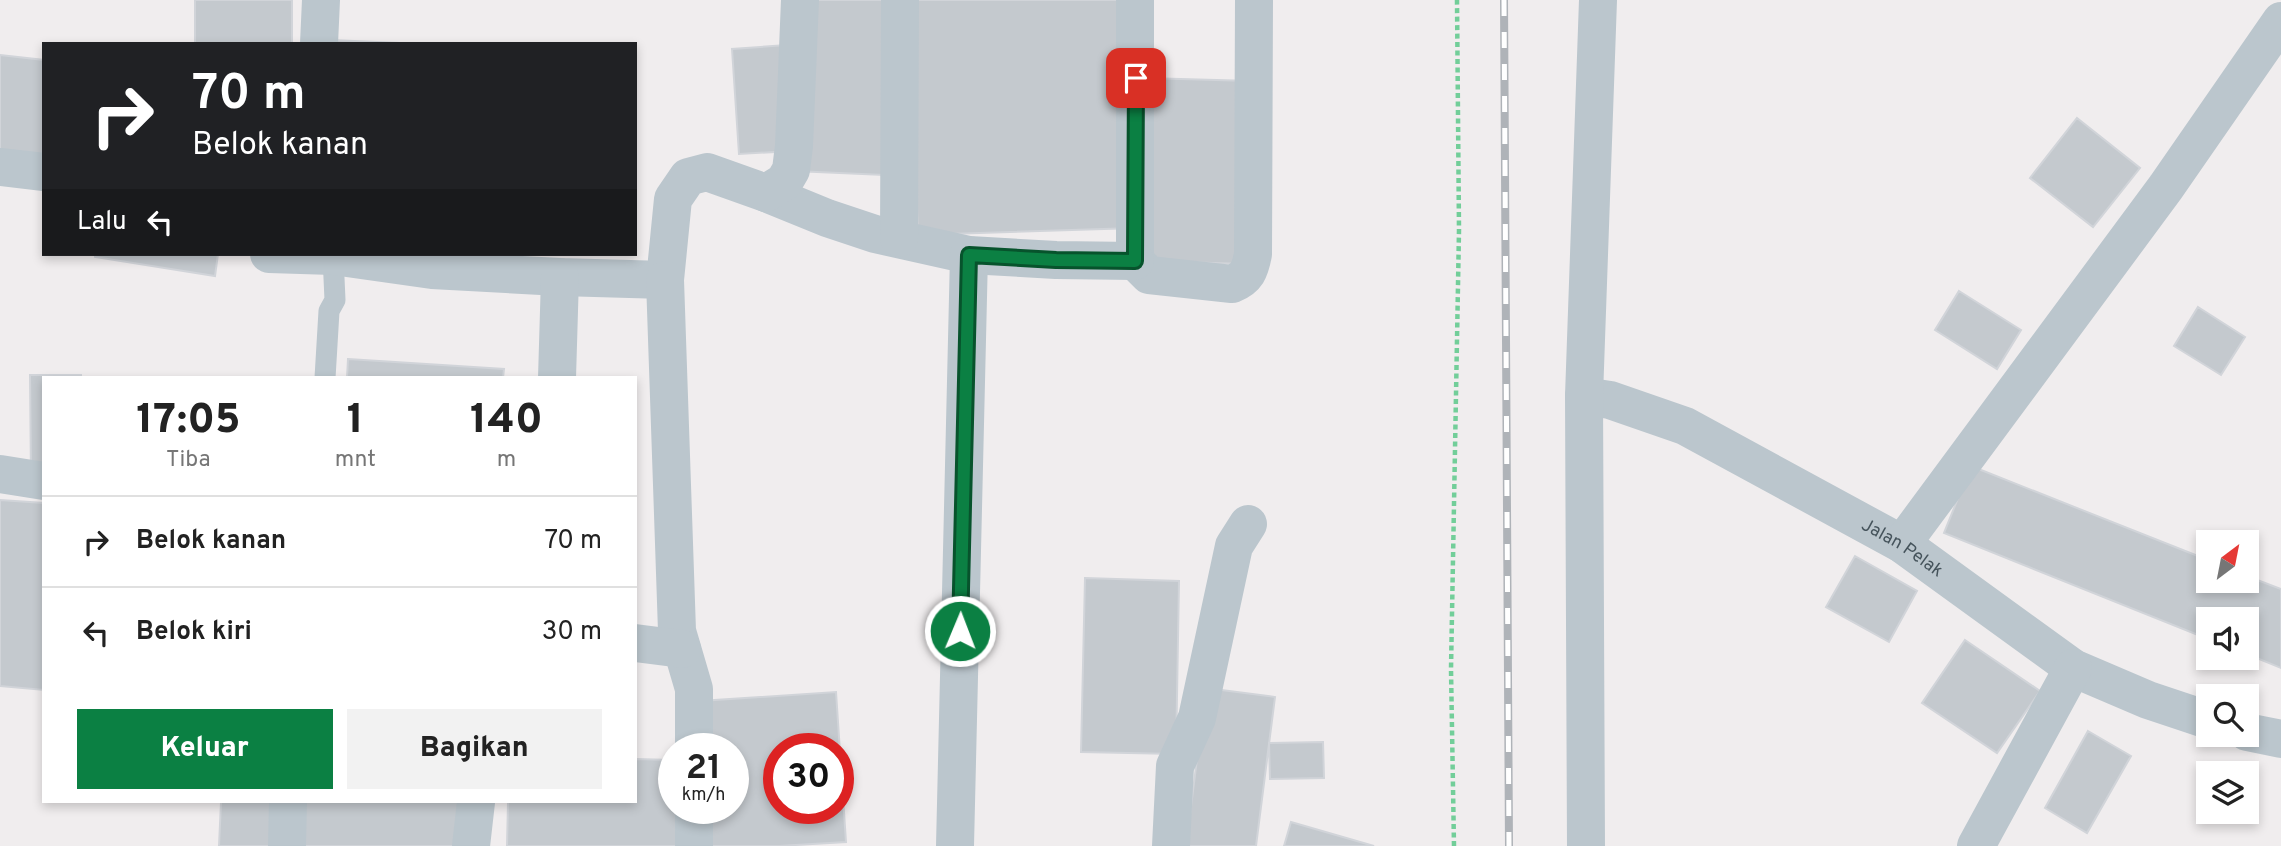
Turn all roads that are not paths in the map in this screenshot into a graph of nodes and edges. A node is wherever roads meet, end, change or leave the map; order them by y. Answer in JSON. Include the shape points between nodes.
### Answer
{"nodes":[{"id":1,"x":321,"y":0,"type":"edge"},
{"id":2,"x":800,"y":0,"type":"edge"},
{"id":3,"x":900,"y":0,"type":"edge"},
{"id":4,"x":1135,"y":0,"type":"edge"},
{"id":5,"x":1254,"y":0,"type":"edge"},
{"id":6,"x":1598,"y":0,"type":"edge"},
{"id":7,"x":2281,"y":21,"type":"edge"},
{"id":8,"x":319,"y":42,"type":"edge"},
{"id":9,"x":0,"y":167,"type":"edge"},
{"id":10,"x":42,"y":172,"type":"edge"},
{"id":11,"x":766,"y":193,"type":"junction"},
{"id":12,"x":899,"y":238,"type":"junction"},
{"id":13,"x":969,"y":255,"type":"junction"},
{"id":14,"x":318,"y":256,"type":"edge"},
{"id":15,"x":326,"y":256,"type":"edge"},
{"id":16,"x":1135,"y":261,"type":"junction"},
{"id":17,"x":560,"y":277,"type":"junction"},
{"id":18,"x":666,"y":280,"type":"junction"},
{"id":19,"x":325,"y":376,"type":"edge"},
{"id":20,"x":557,"y":376,"type":"edge"},
{"id":21,"x":1584,"y":396,"type":"junction"},
{"id":22,"x":0,"y":474,"type":"edge"},
{"id":23,"x":42,"y":481,"type":"edge"},
{"id":24,"x":1248,"y":524,"type":"dead end"},
{"id":25,"x":1902,"y":544,"type":"junction"},
{"id":26,"x":637,"y":643,"type":"edge"},
{"id":27,"x":682,"y":649,"type":"junction"},
{"id":28,"x":2073,"y":668,"type":"junction"},
{"id":29,"x":2196,"y":716,"type":"edge"},
{"id":30,"x":694,"y":733,"type":"edge"},
{"id":31,"x":2259,"y":735,"type":"edge"},
{"id":32,"x":2281,"y":740,"type":"edge"},
{"id":33,"x":288,"y":803,"type":"edge"},
{"id":34,"x":476,"y":803,"type":"edge"},
{"id":35,"x":694,"y":824,"type":"edge"},
{"id":36,"x":287,"y":846,"type":"edge"},
{"id":37,"x":471,"y":846,"type":"edge"},
{"id":38,"x":694,"y":846,"type":"edge"},
{"id":39,"x":955,"y":846,"type":"edge"},
{"id":40,"x":1171,"y":846,"type":"edge"},
{"id":41,"x":1586,"y":846,"type":"edge"},
{"id":42,"x":1976,"y":846,"type":"edge"}],
"edges":[{"from":1,"to":8,"type":"street"},
{"from":2,"to":11,"type":"street","via":[[792,170],[784,183]]},
{"from":3,"to":12,"type":"street"},
{"from":4,"to":16,"type":"street"},
{"from":5,"to":16,"type":"street","via":[[1250,270],[1232,284],[1149,275]]},
{"from":6,"to":21,"type":"street"},
{"from":7,"to":25,"type":"street","via":[[2166,187]]},
{"from":9,"to":10,"type":"street"},
{"from":11,"to":12,"type":"street","via":[[827,218]]},
{"from":11,"to":18,"type":"street","via":[[707,172],[688,177],[673,199]]},
{"from":12,"to":13,"type":"street"},
{"from":13,"to":16,"type":"street"},
{"from":13,"to":39,"type":"street"},
{"from":14,"to":19,"type":"lane","via":[[335,300],[328,311]]},
{"from":15,"to":17,"type":"street","via":[[432,270]]},
{"from":17,"to":18,"type":"street"},
{"from":17,"to":20,"type":"street"},
{"from":18,"to":27,"type":"street","via":[[674,568]]},
{"from":21,"to":25,"type":"street","name":"Jalan Pelak","via":[[1610,400],[1685,426]]},
{"from":21,"to":41,"type":"street"},
{"from":22,"to":23,"type":"street"},
{"from":24,"to":40,"type":"street","via":[[1234,545],[1197,718],[1175,766]]},
{"from":25,"to":28,"type":"street","name":"Jalan Pelak"},
{"from":26,"to":27,"type":"street"},
{"from":27,"to":30,"type":"street","via":[[694,689]]},
{"from":28,"to":29,"type":"street","name":"Jalan Pelak"},
{"from":28,"to":42,"type":"street"},
{"from":31,"to":32,"type":"street"},
{"from":33,"to":36,"type":"street"},
{"from":34,"to":37,"type":"street"},
{"from":35,"to":38,"type":"street"}]}
